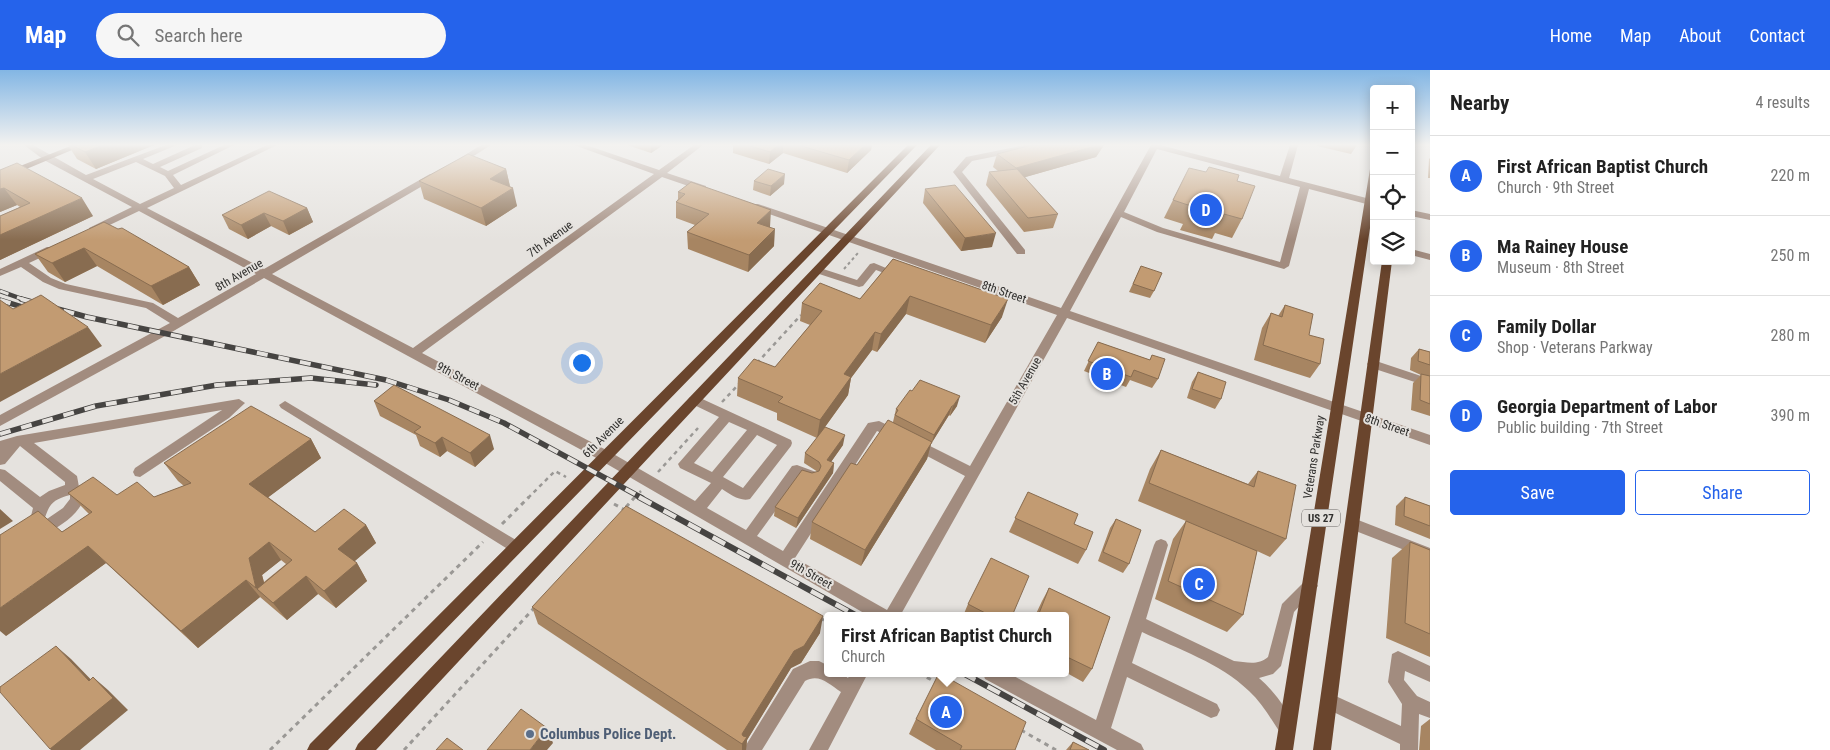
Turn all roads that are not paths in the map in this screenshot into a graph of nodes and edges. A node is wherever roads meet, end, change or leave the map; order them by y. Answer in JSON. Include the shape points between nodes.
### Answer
{"nodes":[{"id":1,"x":81,"y":177,"type":"edge"},
{"id":2,"x":91,"y":177,"type":"edge"},
{"id":3,"x":170,"y":177,"type":"edge"},
{"id":4,"x":205,"y":177,"type":"edge"},
{"id":5,"x":433,"y":177,"type":"edge"},
{"id":6,"x":656,"y":177,"type":"edge"},
{"id":7,"x":672,"y":177,"type":"edge"},
{"id":8,"x":882,"y":177,"type":"edge"},
{"id":9,"x":906,"y":177,"type":"edge"},
{"id":10,"x":961,"y":177,"type":"edge"},
{"id":11,"x":1138,"y":177,"type":"edge"},
{"id":12,"x":1275,"y":177,"type":"edge"},
{"id":13,"x":85,"y":179,"type":"junction"},
{"id":14,"x":1284,"y":179,"type":"joint"},
{"id":15,"x":1305,"y":185,"type":"junction"},
{"id":16,"x":179,"y":189,"type":"junction"},
{"id":17,"x":715,"y":192,"type":"edge"},
{"id":18,"x":742,"y":202,"type":"edge"},
{"id":19,"x":1370,"y":202,"type":"edge"},
{"id":20,"x":139,"y":208,"type":"junction"},
{"id":21,"x":1370,"y":208,"type":"edge"},
{"id":22,"x":1118,"y":213,"type":"junction"},
{"id":23,"x":1415,"y":213,"type":"edge"},
{"id":24,"x":1430,"y":217,"type":"edge"},
{"id":25,"x":828,"y":231,"type":"junction"},
{"id":26,"x":85,"y":233,"type":"edge"},
{"id":27,"x":848,"y":238,"type":"junction"},
{"id":28,"x":58,"y":246,"type":"edge"},
{"id":29,"x":1021,"y":252,"type":"dead end"},
{"id":30,"x":1415,"y":253,"type":"edge"},
{"id":31,"x":1430,"y":257,"type":"edge"},
{"id":32,"x":905,"y":258,"type":"junction"},
{"id":33,"x":21,"y":263,"type":"junction"},
{"id":34,"x":1386,"y":265,"type":"edge"},
{"id":35,"x":877,"y":267,"type":"junction"},
{"id":36,"x":817,"y":270,"type":"junction"},
{"id":37,"x":0,"y":273,"type":"edge"},
{"id":38,"x":266,"y":274,"type":"junction"},
{"id":39,"x":914,"y":281,"type":"edge"},
{"id":40,"x":1004,"y":292,"type":"junction"},
{"id":41,"x":994,"y":302,"type":"edge"},
{"id":42,"x":1064,"y":313,"type":"junction"},
{"id":43,"x":178,"y":323,"type":"junction"},
{"id":44,"x":415,"y":353,"type":"junction"},
{"id":45,"x":1373,"y":364,"type":"junction"},
{"id":46,"x":1430,"y":383,"type":"edge"},
{"id":47,"x":694,"y":400,"type":"junction"},
{"id":48,"x":285,"y":405,"type":"dead end"},
{"id":49,"x":1338,"y":408,"type":"junction"},
{"id":50,"x":727,"y":416,"type":"junction"},
{"id":51,"x":1367,"y":419,"type":"junction"},
{"id":52,"x":0,"y":421,"type":"edge"},
{"id":53,"x":755,"y":429,"type":"junction"},
{"id":54,"x":1430,"y":440,"type":"edge"},
{"id":55,"x":20,"y":441,"type":"junction"},
{"id":56,"x":0,"y":446,"type":"edge"},
{"id":57,"x":605,"y":456,"type":"junction"},
{"id":58,"x":0,"y":460,"type":"edge"},
{"id":59,"x":628,"y":470,"type":"junction"},
{"id":60,"x":140,"y":472,"type":"dead end"},
{"id":61,"x":0,"y":474,"type":"edge"},
{"id":62,"x":973,"y":474,"type":"junction"},
{"id":63,"x":811,"y":476,"type":"edge"},
{"id":64,"x":717,"y":480,"type":"junction"},
{"id":65,"x":72,"y":489,"type":"junction"},
{"id":66,"x":41,"y":506,"type":"junction"},
{"id":67,"x":697,"y":509,"type":"junction"},
{"id":68,"x":1353,"y":524,"type":"junction"},
{"id":69,"x":748,"y":538,"type":"junction"},
{"id":70,"x":1161,"y":545,"type":"dead end"},
{"id":71,"x":516,"y":547,"type":"junction"},
{"id":72,"x":1430,"y":554,"type":"edge"},
{"id":73,"x":785,"y":560,"type":"junction"},
{"id":74,"x":1310,"y":586,"type":"junction"},
{"id":75,"x":876,"y":612,"type":"edge"},
{"id":76,"x":894,"y":612,"type":"edge"},
{"id":77,"x":1136,"y":622,"type":"junction"},
{"id":78,"x":1122,"y":666,"type":"junction"},
{"id":79,"x":1229,"y":666,"type":"junction"},
{"id":80,"x":824,"y":673,"type":"edge"},
{"id":81,"x":1430,"y":674,"type":"edge"},
{"id":82,"x":830,"y":677,"type":"edge"},
{"id":83,"x":858,"y":677,"type":"edge"},
{"id":84,"x":998,"y":677,"type":"edge"},
{"id":85,"x":851,"y":690,"type":"junction"},
{"id":86,"x":1329,"y":700,"type":"junction"},
{"id":87,"x":1411,"y":702,"type":"junction"},
{"id":88,"x":1211,"y":710,"type":"dead end"},
{"id":89,"x":1430,"y":710,"type":"edge"},
{"id":90,"x":1287,"y":728,"type":"junction"},
{"id":91,"x":1101,"y":732,"type":"junction"},
{"id":92,"x":1410,"y":745,"type":"edge"},
{"id":93,"x":316,"y":750,"type":"edge"},
{"id":94,"x":364,"y":750,"type":"edge"},
{"id":95,"x":752,"y":750,"type":"edge"},
{"id":96,"x":818,"y":750,"type":"edge"},
{"id":97,"x":1135,"y":750,"type":"edge"},
{"id":98,"x":1284,"y":750,"type":"edge"},
{"id":99,"x":1322,"y":750,"type":"edge"}],
"edges":[{"from":1,"to":13,"type":"street","name":"9th Street"},
{"from":2,"to":13,"type":"street"},
{"from":3,"to":16,"type":"street"},
{"from":4,"to":16,"type":"street"},
{"from":5,"to":38,"type":"street","name":"8th Avenue"},
{"from":6,"to":44,"type":"street","name":"7th Avenue"},
{"from":7,"to":17,"type":"street"},
{"from":8,"to":25,"type":"main road","name":"6th Avenue"},
{"from":9,"to":27,"type":"main road"},
{"from":10,"to":29,"type":"street"},
{"from":11,"to":22,"type":"street","name":"5th Avenue"},
{"from":12,"to":14,"type":"street"},
{"from":13,"to":20,"type":"street","name":"9th Street"},
{"from":14,"to":15,"type":"street"},
{"from":15,"to":19,"type":"street"},
{"from":15,"to":22,"type":"street","via":[[1284,266],[1160,230]]},
{"from":16,"to":20,"type":"street"},
{"from":18,"to":25,"type":"street","name":"8th Street"},
{"from":20,"to":26,"type":"street"},
{"from":20,"to":38,"type":"street","name":"9th Street"},
{"from":21,"to":49,"type":"main road","name":"Veterans Parkway","number":"US 27"},
{"from":22,"to":42,"type":"street","name":"5th Avenue"},
{"from":23,"to":24,"type":"street"},
{"from":25,"to":27,"type":"street","name":"8th Street"},
{"from":25,"to":57,"type":"main road","name":"6th Avenue"},
{"from":27,"to":32,"type":"street","name":"8th Street"},
{"from":27,"to":36,"type":"main road"},
{"from":28,"to":33,"type":"street"},
{"from":30,"to":31,"type":"street"},
{"from":32,"to":35,"type":"street"},
{"from":32,"to":40,"type":"street","name":"8th Street"},
{"from":33,"to":37,"type":"street"},
{"from":33,"to":43,"type":"street","via":[[63,287],[150,305]]},
{"from":34,"to":45,"type":"main road","number":"US 27"},
{"from":35,"to":36,"type":"street","via":[[874,266],[858,284]]},
{"from":35,"to":39,"type":"street"},
{"from":36,"to":47,"type":"main road"},
{"from":38,"to":43,"type":"street","name":"8th Avenue"},
{"from":38,"to":44,"type":"street","name":"9th Street"},
{"from":40,"to":41,"type":"street"},
{"from":40,"to":42,"type":"street","name":"8th Street"},
{"from":42,"to":49,"type":"street","name":"8th Street"},
{"from":42,"to":62,"type":"street","name":"5th Avenue"},
{"from":43,"to":52,"type":"street","name":"8th Avenue"},
{"from":44,"to":57,"type":"street","name":"9th Street"},
{"from":45,"to":46,"type":"street"},
{"from":45,"to":51,"type":"main road","number":"US 27"},
{"from":47,"to":50,"type":"street"},
{"from":47,"to":59,"type":"main road"},
{"from":48,"to":71,"type":"street"},
{"from":49,"to":51,"type":"street","name":"8th Street"},
{"from":49,"to":74,"type":"main road","name":"Veterans Parkway","number":"US 27"},
{"from":50,"to":53,"type":"street"},
{"from":50,"to":64,"type":"street","via":[[685,464]]},
{"from":51,"to":54,"type":"street","name":"8th Street"},
{"from":51,"to":68,"type":"main road","number":"US 27"},
{"from":53,"to":64,"type":"street"},
{"from":53,"to":64,"type":"street","via":[[786,443],[745,494]]},
{"from":55,"to":56,"type":"street"},
{"from":55,"to":58,"type":"street"},
{"from":55,"to":60,"type":"street","via":[[239,403]]},
{"from":55,"to":65,"type":"street","via":[[72,480]]},
{"from":57,"to":59,"type":"street","name":"9th Street"},
{"from":57,"to":71,"type":"main road","name":"6th Avenue"},
{"from":59,"to":67,"type":"street","name":"9th Street"},
{"from":59,"to":94,"type":"main road"},
{"from":61,"to":66,"type":"street"},
{"from":62,"to":73,"type":"street","via":[[879,426],[873,426]]},
{"from":62,"to":76,"type":"street","name":"5th Avenue"},
{"from":63,"to":69,"type":"street","via":[[797,470]]},
{"from":64,"to":67,"type":"street"},
{"from":65,"to":66,"type":"street","via":[[58,492]]},
{"from":65,"to":66,"type":"street","via":[[79,494],[77,503],[66,513],[20,538],[38,519]]},
{"from":67,"to":69,"type":"street","name":"9th Street"},
{"from":68,"to":72,"type":"street"},
{"from":68,"to":86,"type":"main road","number":"US 27"},
{"from":69,"to":73,"type":"street","name":"9th Street"},
{"from":70,"to":77,"type":"street"},
{"from":71,"to":93,"type":"main road","name":"6th Avenue"},
{"from":73,"to":75,"type":"street","name":"9th Street"},
{"from":74,"to":79,"type":"street","via":[[1287,609],[1275,661],[1268,669],[1249,671]]},
{"from":74,"to":90,"type":"main road","name":"Veterans Parkway","number":"US 27"},
{"from":77,"to":78,"type":"street"},
{"from":77,"to":79,"type":"street"},
{"from":78,"to":88,"type":"street"},
{"from":78,"to":91,"type":"street"},
{"from":79,"to":90,"type":"street","via":[[1254,685]]},
{"from":80,"to":95,"type":"street","via":[[810,669],[799,675]]},
{"from":81,"to":87,"type":"street","via":[[1398,659],[1396,682]]},
{"from":82,"to":85,"type":"street"},
{"from":83,"to":85,"type":"street"},
{"from":84,"to":91,"type":"street"},
{"from":85,"to":96,"type":"street"},
{"from":86,"to":92,"type":"street"},
{"from":86,"to":99,"type":"main road","number":"US 27"},
{"from":87,"to":89,"type":"street"},
{"from":87,"to":92,"type":"street"},
{"from":90,"to":98,"type":"main road","name":"Veterans Parkway","number":"US 27"},
{"from":91,"to":97,"type":"street"}]}
